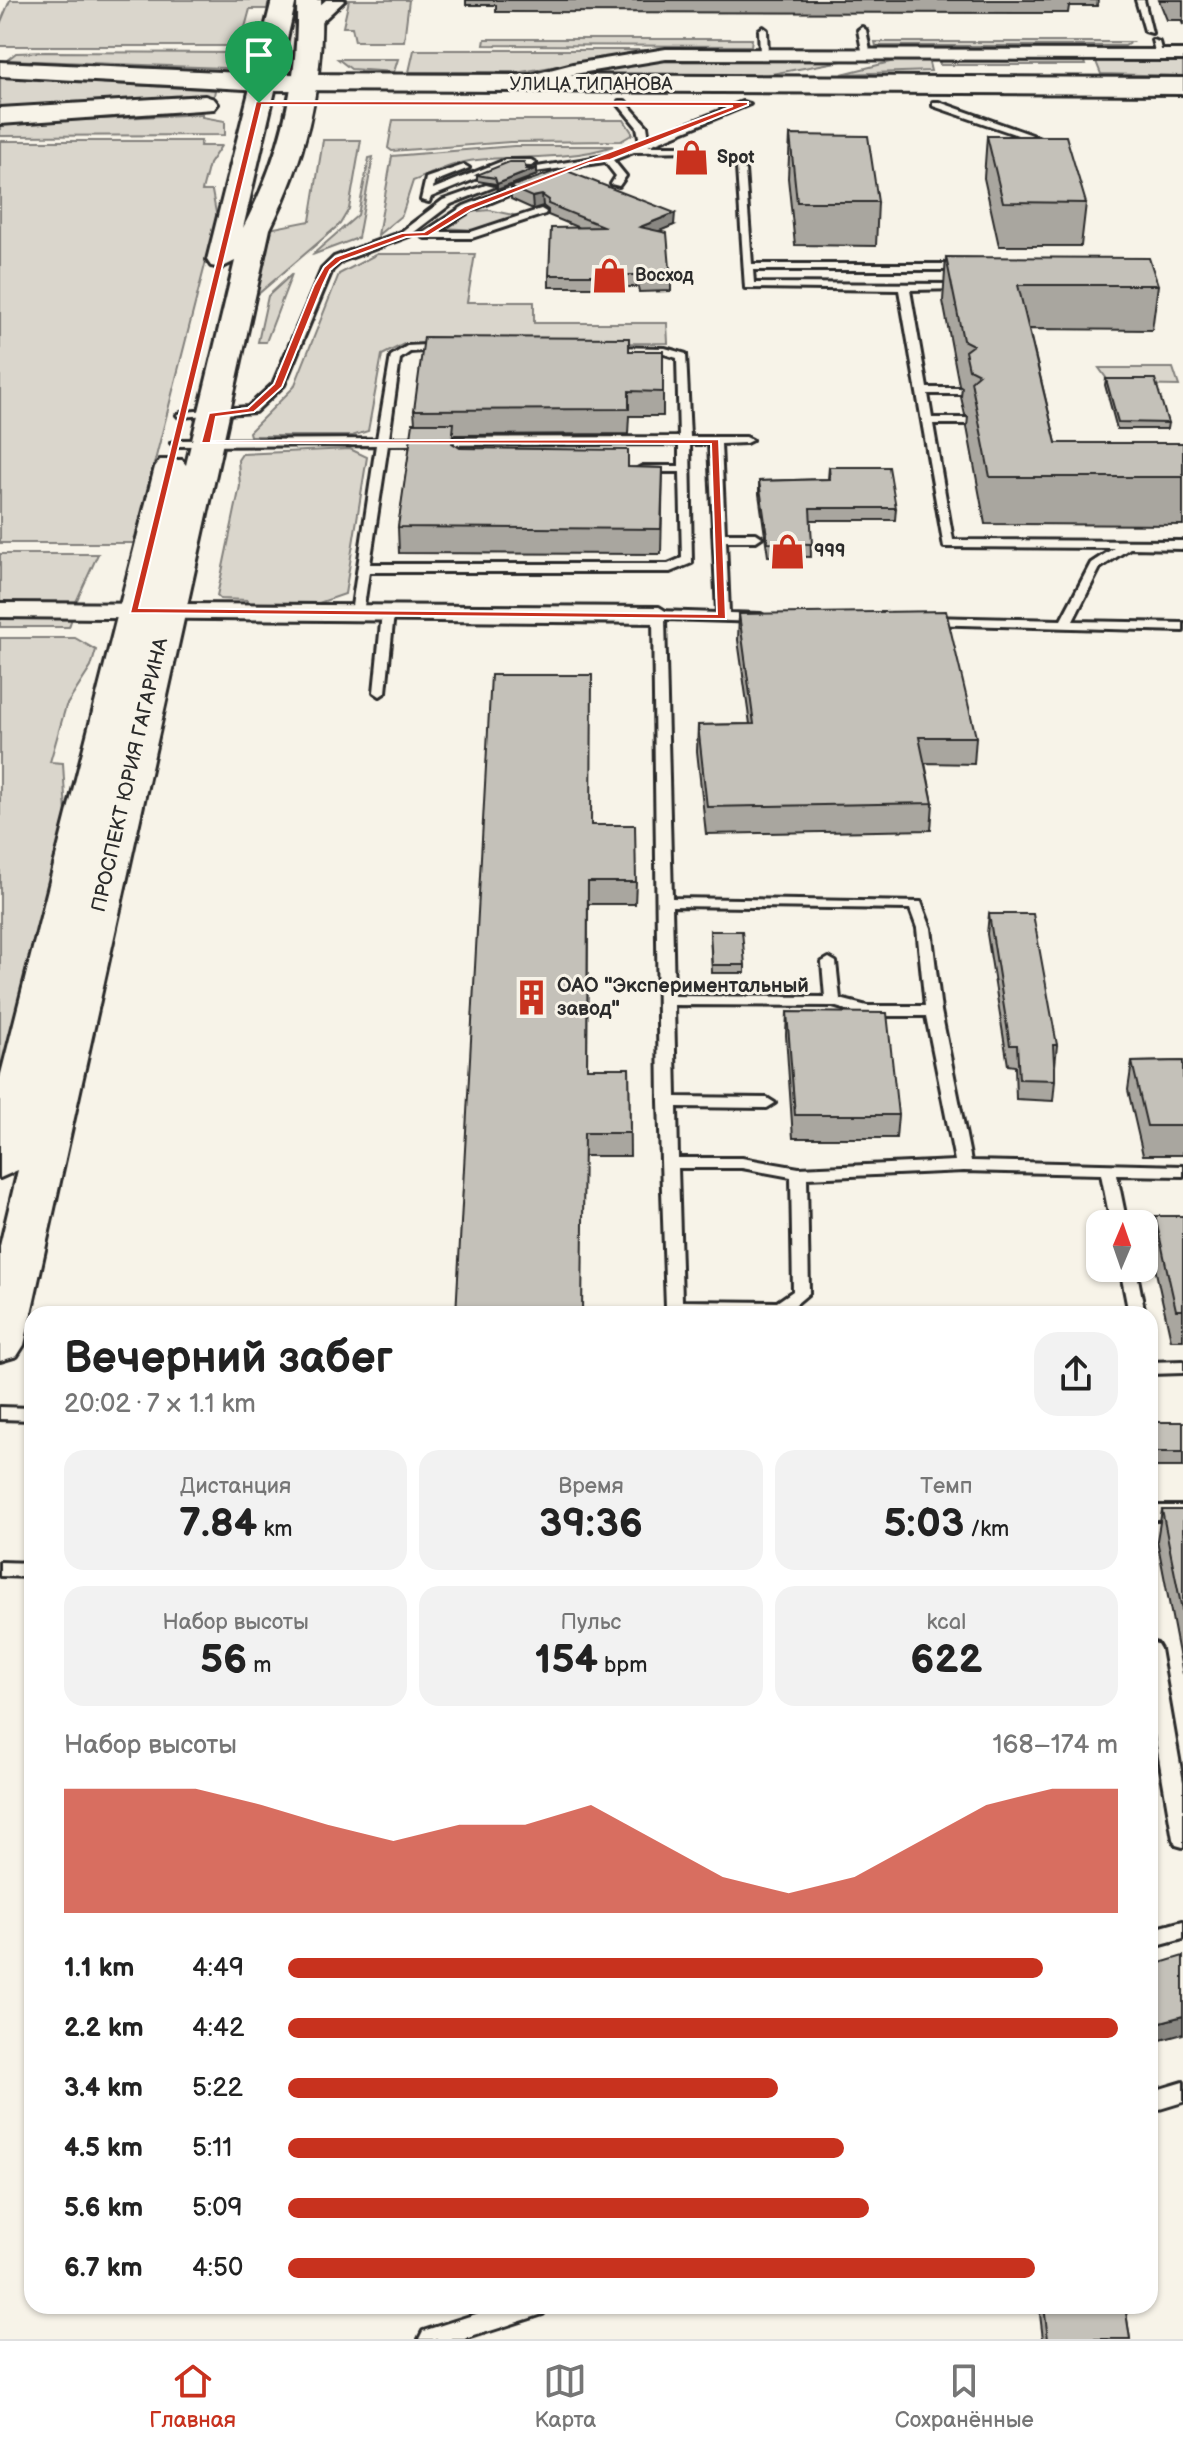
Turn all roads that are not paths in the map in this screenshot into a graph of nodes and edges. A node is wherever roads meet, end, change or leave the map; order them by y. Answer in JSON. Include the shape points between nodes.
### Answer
{"nodes":[{"id":1,"x":284,"y":0,"type":"edge"},
{"id":2,"x":336,"y":0,"type":"edge"},
{"id":3,"x":1140,"y":0,"type":"edge"},
{"id":4,"x":310,"y":11,"type":"edge"},
{"id":5,"x":763,"y":30,"type":"dead end"},
{"id":6,"x":862,"y":30,"type":"dead end"},
{"id":7,"x":1149,"y":31,"type":"dead end"},
{"id":8,"x":764,"y":54,"type":"junction"},
{"id":9,"x":867,"y":55,"type":"junction"},
{"id":10,"x":889,"y":55,"type":"junction"},
{"id":11,"x":1183,"y":55,"type":"edge"},
{"id":12,"x":0,"y":69,"type":"edge"},
{"id":13,"x":517,"y":84,"type":"junction"},
{"id":14,"x":775,"y":85,"type":"junction"},
{"id":15,"x":1183,"y":86,"type":"edge"},
{"id":16,"x":262,"y":93,"type":"junction"},
{"id":17,"x":303,"y":93,"type":"junction"},
{"id":18,"x":622,"y":103,"type":"junction"},
{"id":19,"x":745,"y":104,"type":"junction"},
{"id":20,"x":936,"y":104,"type":"junction"},
{"id":21,"x":1183,"y":105,"type":"edge"},
{"id":22,"x":0,"y":116,"type":"edge"},
{"id":23,"x":645,"y":142,"type":"junction"},
{"id":24,"x":1047,"y":142,"type":"edge"},
{"id":25,"x":630,"y":149,"type":"junction"},
{"id":26,"x":694,"y":149,"type":"dead end"},
{"id":27,"x":607,"y":159,"type":"junction"},
{"id":28,"x":587,"y":161,"type":"junction"},
{"id":29,"x":508,"y":162,"type":"junction"},
{"id":30,"x":569,"y":164,"type":"junction"},
{"id":31,"x":740,"y":170,"type":"dead end"},
{"id":32,"x":531,"y":171,"type":"edge"},
{"id":33,"x":454,"y":182,"type":"junction"},
{"id":34,"x":616,"y":184,"type":"dead end"},
{"id":35,"x":472,"y":192,"type":"junction"},
{"id":36,"x":490,"y":193,"type":"junction"},
{"id":37,"x":427,"y":195,"type":"junction"},
{"id":38,"x":504,"y":204,"type":"dead end"},
{"id":39,"x":517,"y":209,"type":"edge"},
{"id":40,"x":424,"y":217,"type":"junction"},
{"id":41,"x":405,"y":234,"type":"junction"},
{"id":42,"x":425,"y":235,"type":"junction"},
{"id":43,"x":747,"y":267,"type":"junction"},
{"id":44,"x":904,"y":286,"type":"junction"},
{"id":45,"x":201,"y":342,"type":"dead end"},
{"id":46,"x":461,"y":347,"type":"edge"},
{"id":47,"x":603,"y":350,"type":"edge"},
{"id":48,"x":922,"y":391,"type":"junction"},
{"id":49,"x":960,"y":391,"type":"edge"},
{"id":50,"x":194,"y":420,"type":"junction"},
{"id":51,"x":927,"y":421,"type":"junction"},
{"id":52,"x":966,"y":421,"type":"edge"},
{"id":53,"x":746,"y":440,"type":"dead end"},
{"id":54,"x":685,"y":441,"type":"junction"},
{"id":55,"x":715,"y":441,"type":"junction"},
{"id":56,"x":384,"y":442,"type":"junction"},
{"id":57,"x":632,"y":469,"type":"edge"},
{"id":58,"x":685,"y":469,"type":"junction"},
{"id":59,"x":721,"y":537,"type":"junction"},
{"id":60,"x":756,"y":537,"type":"dead end"},
{"id":61,"x":1128,"y":545,"type":"junction"},
{"id":62,"x":1183,"y":545,"type":"edge"},
{"id":63,"x":366,"y":568,"type":"junction"},
{"id":64,"x":0,"y":610,"type":"edge"},
{"id":65,"x":150,"y":611,"type":"junction"},
{"id":66,"x":357,"y":613,"type":"junction"},
{"id":67,"x":388,"y":613,"type":"junction"},
{"id":68,"x":659,"y":615,"type":"junction"},
{"id":69,"x":723,"y":617,"type":"junction"},
{"id":70,"x":770,"y":618,"type":"edge"},
{"id":71,"x":913,"y":621,"type":"edge"},
{"id":72,"x":1066,"y":622,"type":"junction"},
{"id":73,"x":1183,"y":627,"type":"edge"},
{"id":74,"x":380,"y":692,"type":"dead end"},
{"id":75,"x":667,"y":902,"type":"junction"},
{"id":76,"x":829,"y":962,"type":"dead end"},
{"id":77,"x":667,"y":1000,"type":"junction"},
{"id":78,"x":833,"y":1002,"type":"junction"},
{"id":79,"x":933,"y":1011,"type":"junction"},
{"id":80,"x":667,"y":1102,"type":"junction"},
{"id":81,"x":767,"y":1103,"type":"dead end"},
{"id":82,"x":669,"y":1163,"type":"junction"},
{"id":83,"x":0,"y":1164,"type":"edge"},
{"id":84,"x":964,"y":1166,"type":"junction"},
{"id":85,"x":1108,"y":1170,"type":"junction"},
{"id":86,"x":1183,"y":1171,"type":"edge"},
{"id":87,"x":799,"y":1173,"type":"junction"},
{"id":88,"x":1116,"y":1210,"type":"edge"},
{"id":89,"x":1131,"y":1282,"type":"edge"},
{"id":90,"x":674,"y":1306,"type":"edge"},
{"id":91,"x":787,"y":1306,"type":"edge"},
{"id":92,"x":1135,"y":1306,"type":"edge"},
{"id":93,"x":0,"y":1345,"type":"edge"},
{"id":94,"x":1183,"y":1367,"type":"edge"},
{"id":95,"x":1158,"y":1368,"type":"edge"},
{"id":96,"x":0,"y":1413,"type":"edge"},
{"id":97,"x":24,"y":1414,"type":"edge"},
{"id":98,"x":1158,"y":1513,"type":"edge"},
{"id":99,"x":1183,"y":1513,"type":"edge"},
{"id":100,"x":0,"y":1569,"type":"edge"},
{"id":101,"x":24,"y":1570,"type":"edge"},
{"id":102,"x":1158,"y":1695,"type":"edge"},
{"id":103,"x":1183,"y":1839,"type":"edge"},
{"id":104,"x":1183,"y":1930,"type":"edge"},
{"id":105,"x":1158,"y":1937,"type":"edge"},
{"id":106,"x":1183,"y":2092,"type":"edge"},
{"id":107,"x":1158,"y":2100,"type":"edge"},
{"id":108,"x":510,"y":2314,"type":"edge"},
{"id":109,"x":431,"y":2339,"type":"edge"}],
"edges":[{"from":1,"to":16,"type":"main road"},
{"from":2,"to":4,"type":"street","name":"ПРОСПЕКТ ЮРИЯ ГАГАРИНА"},
{"from":3,"to":7,"type":"lane"},
{"from":4,"to":17,"type":"main road","name":"ПРОСПЕКТ ЮРИЯ ГАГАРИНА","via":[[311,56]]},
{"from":5,"to":8,"type":"lane"},
{"from":6,"to":9,"type":"lane"},
{"from":8,"to":9,"type":"street"},
{"from":8,"to":13,"type":"street","via":[[650,55]]},
{"from":9,"to":10,"type":"street"},
{"from":10,"to":11,"type":"street","via":[[1158,49]]},
{"from":10,"to":14,"type":"street"},
{"from":12,"to":16,"type":"main road","name":"УЛИЦА ТИПАНОВА"},
{"from":13,"to":14,"type":"main road","name":"УЛИЦА ТИПАНОВА"},
{"from":13,"to":17,"type":"main road","name":"УЛИЦА ТИПАНОВА"},
{"from":14,"to":15,"type":"main road","name":"УЛИЦА ТИПАНОВА"},
{"from":16,"to":17,"type":"main road","name":"УЛИЦА ТИПАНОВА"},
{"from":16,"to":22,"type":"main road","name":"УЛИЦА ТИПАНОВА"},
{"from":16,"to":45,"type":"main road"},
{"from":17,"to":18,"type":"main road","name":"УЛИЦА ТИПАНОВА"},
{"from":17,"to":50,"type":"main road","name":"ПРОСПЕКТ ЮРИЯ ГАГАРИНА","via":[[279,188],[256,229]]},
{"from":18,"to":19,"type":"main road","name":"УЛИЦА ТИПАНОВА"},
{"from":18,"to":23,"type":"lane","via":[[642,126]]},
{"from":19,"to":20,"type":"main road","name":"УЛИЦА ТИПАНОВА"},
{"from":19,"to":23,"type":"lane"},
{"from":20,"to":21,"type":"main road","name":"УЛИЦА ТИПАНОВА"},
{"from":20,"to":24,"type":"lane"},
{"from":23,"to":25,"type":"lane"},
{"from":25,"to":26,"type":"lane"},
{"from":25,"to":27,"type":"lane"},
{"from":27,"to":28,"type":"lane"},
{"from":27,"to":34,"type":"lane","via":[[621,176]]},
{"from":28,"to":30,"type":"lane"},
{"from":28,"to":36,"type":"lane"},
{"from":29,"to":30,"type":"lane"},
{"from":29,"to":33,"type":"lane"},
{"from":29,"to":37,"type":"lane","via":[[472,165],[429,180]]},
{"from":30,"to":32,"type":"lane"},
{"from":31,"to":43,"type":"lane"},
{"from":33,"to":35,"type":"lane"},
{"from":33,"to":37,"type":"lane"},
{"from":35,"to":36,"type":"lane"},
{"from":35,"to":40,"type":"lane"},
{"from":36,"to":38,"type":"lane"},
{"from":36,"to":42,"type":"lane"},
{"from":37,"to":40,"type":"lane"},
{"from":39,"to":42,"type":"lane","via":[[536,213],[472,235]]},
{"from":40,"to":41,"type":"lane"},
{"from":41,"to":42,"type":"lane"},
{"from":41,"to":50,"type":"lane","via":[[338,259],[327,269],[278,385],[251,410]]},
{"from":43,"to":44,"type":"lane","via":[[749,286]]},
{"from":43,"to":44,"type":"lane","via":[[955,267],[959,287]]},
{"from":44,"to":48,"type":"lane"},
{"from":46,"to":56,"type":"lane","via":[[418,347],[398,353]]},
{"from":47,"to":54,"type":"lane","via":[[682,356]]},
{"from":48,"to":49,"type":"lane"},
{"from":48,"to":51,"type":"lane"},
{"from":50,"to":56,"type":"lane"},
{"from":50,"to":65,"type":"main road","name":"ПРОСПЕКТ ЮРИЯ ГАГАРИНА"},
{"from":51,"to":52,"type":"lane"},
{"from":51,"to":61,"type":"lane","via":[[948,544]]},
{"from":53,"to":55,"type":"lane"},
{"from":54,"to":55,"type":"lane"},
{"from":54,"to":56,"type":"lane","via":[[463,448]]},
{"from":54,"to":58,"type":"lane"},
{"from":55,"to":59,"type":"lane"},
{"from":56,"to":63,"type":"lane"},
{"from":57,"to":58,"type":"lane"},
{"from":58,"to":63,"type":"lane","via":[[688,560],[670,568]]},
{"from":59,"to":60,"type":"lane"},
{"from":59,"to":69,"type":"lane"},
{"from":61,"to":62,"type":"lane"},
{"from":61,"to":72,"type":"lane","via":[[1095,566]]},
{"from":63,"to":66,"type":"lane"},
{"from":64,"to":65,"type":"street"},
{"from":65,"to":66,"type":"street"},
{"from":65,"to":83,"type":"main road","name":"ПРОСПЕКТ ЮРИЯ ГАГАРИНА"},
{"from":65,"to":93,"type":"main road","name":"ПРОСПЕКТ ЮРИЯ ГАГАРИНА"},
{"from":66,"to":67,"type":"street"},
{"from":67,"to":68,"type":"street"},
{"from":67,"to":74,"type":"lane"},
{"from":68,"to":69,"type":"lane"},
{"from":68,"to":75,"type":"lane"},
{"from":69,"to":70,"type":"lane"},
{"from":71,"to":72,"type":"lane"},
{"from":72,"to":73,"type":"lane"},
{"from":75,"to":77,"type":"lane"},
{"from":75,"to":79,"type":"lane","via":[[916,905],[924,928]]},
{"from":76,"to":78,"type":"lane"},
{"from":77,"to":78,"type":"lane"},
{"from":77,"to":80,"type":"lane"},
{"from":78,"to":79,"type":"lane","via":[[867,1011]]},
{"from":79,"to":84,"type":"lane"},
{"from":80,"to":81,"type":"lane"},
{"from":80,"to":82,"type":"lane"},
{"from":82,"to":87,"type":"lane","via":[[742,1163]]},
{"from":82,"to":90,"type":"lane"},
{"from":84,"to":85,"type":"lane"},
{"from":84,"to":87,"type":"lane"},
{"from":85,"to":86,"type":"lane"},
{"from":85,"to":88,"type":"lane"},
{"from":87,"to":91,"type":"lane","via":[[801,1293]]},
{"from":89,"to":92,"type":"lane"},
{"from":94,"to":95,"type":"lane"},
{"from":96,"to":97,"type":"lane"},
{"from":98,"to":99,"type":"lane"},
{"from":100,"to":101,"type":"lane"},
{"from":102,"to":103,"type":"lane"},
{"from":104,"to":105,"type":"lane"},
{"from":106,"to":107,"type":"lane"},
{"from":108,"to":109,"type":"lane"}]}
